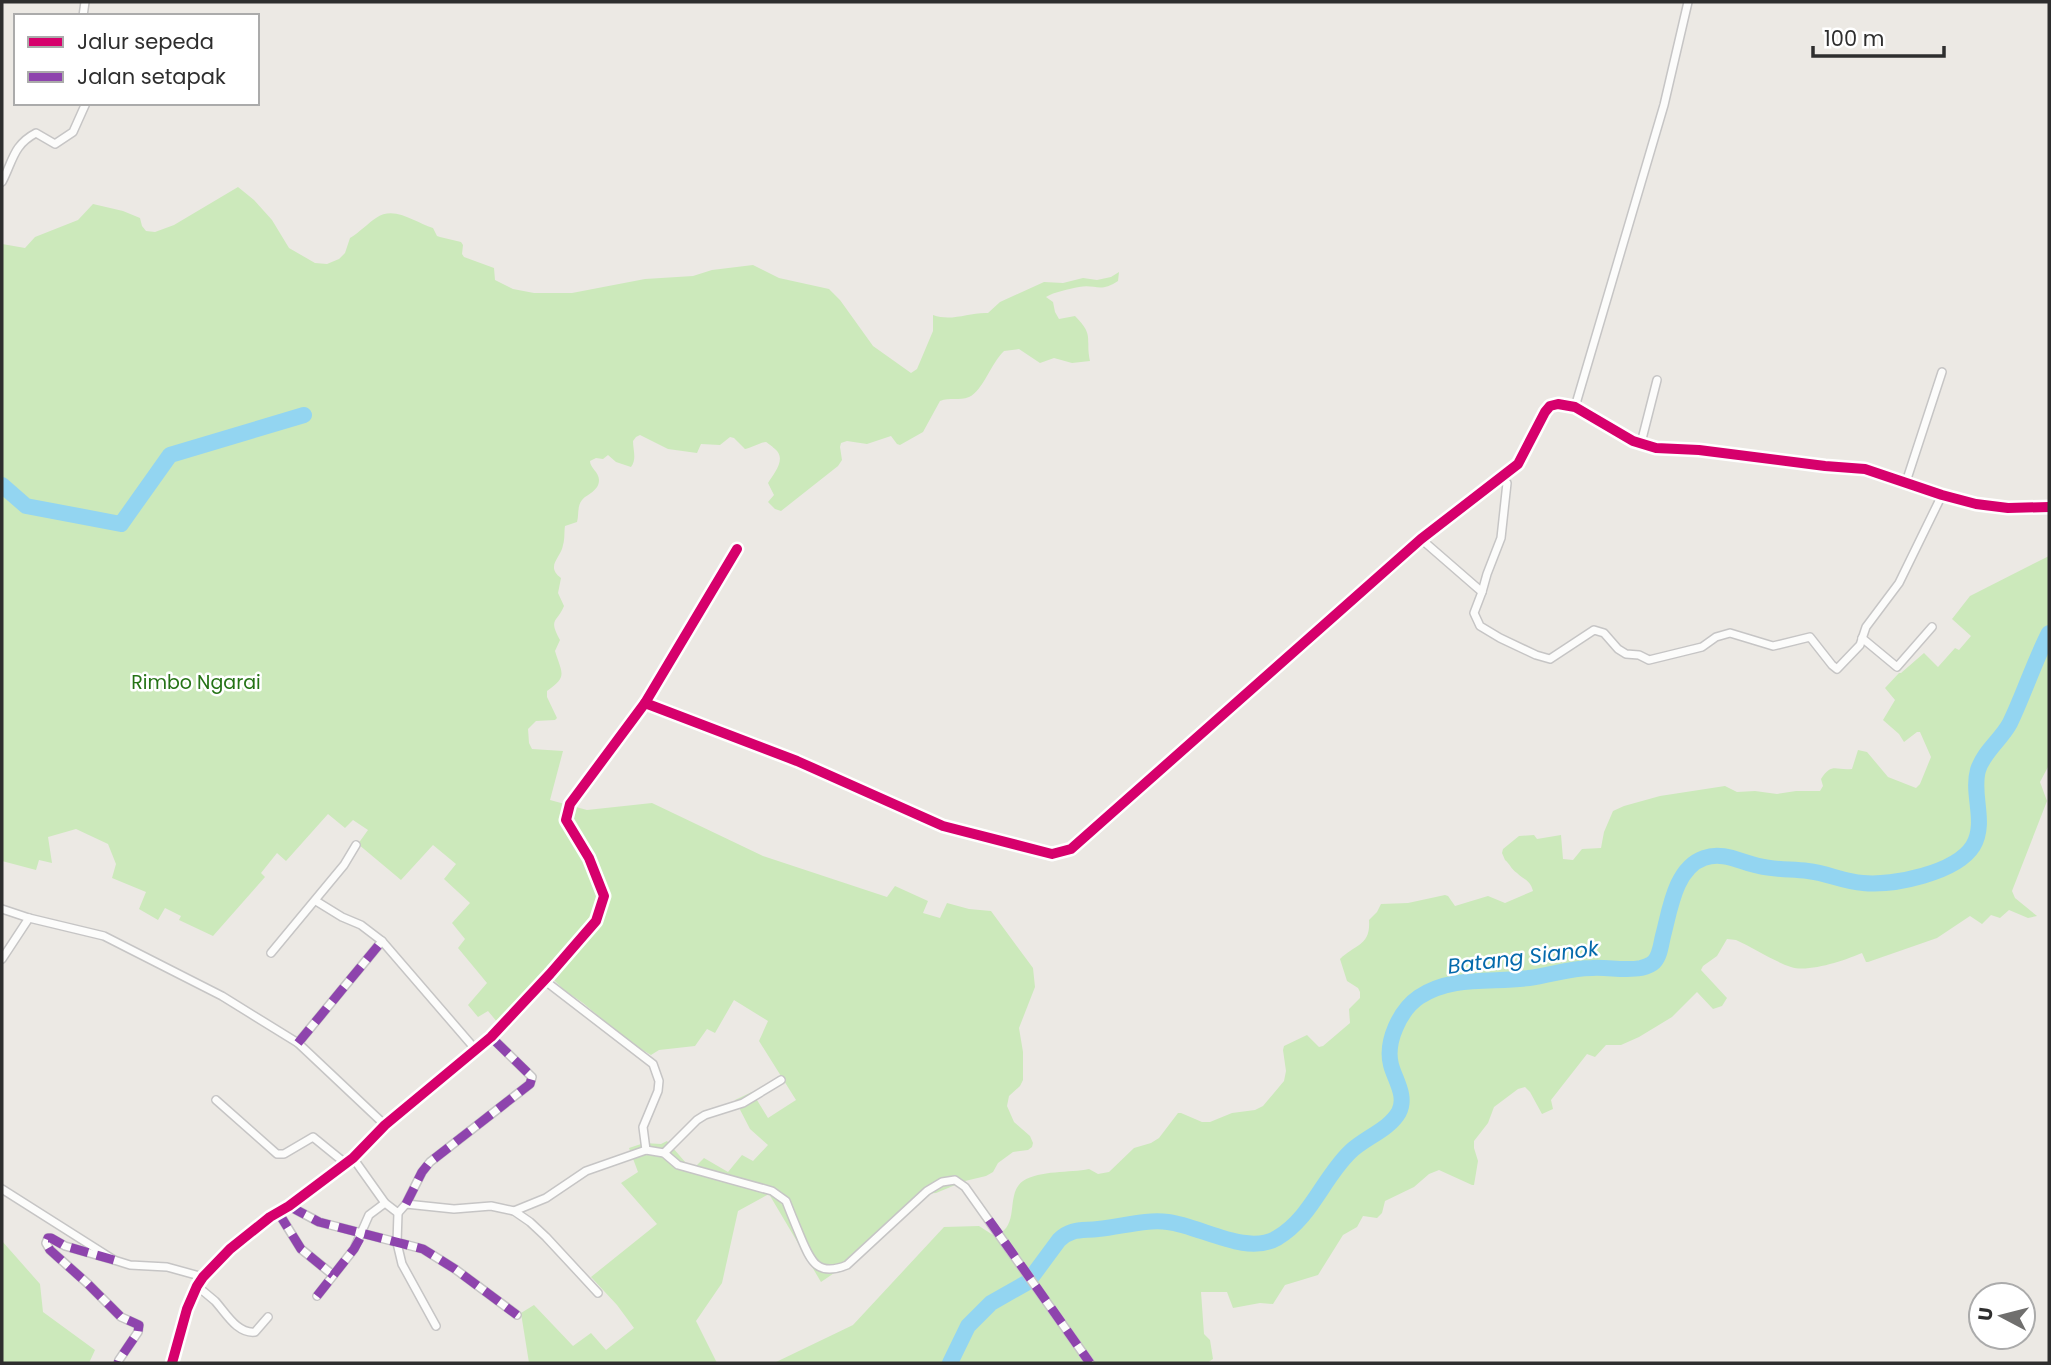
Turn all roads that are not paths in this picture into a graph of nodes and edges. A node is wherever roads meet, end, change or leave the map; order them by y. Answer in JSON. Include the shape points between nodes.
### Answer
{"nodes":[{"id":1,"x":1688,"y":2,"type":"edge"},
{"id":2,"x":85,"y":105,"type":"edge"},
{"id":3,"x":2,"y":182,"type":"edge"},
{"id":4,"x":1942,"y":372,"type":"dead end"},
{"id":5,"x":1657,"y":380,"type":"dead end"},
{"id":6,"x":1574,"y":407,"type":"junction"},
{"id":7,"x":1641,"y":443,"type":"junction"},
{"id":8,"x":1500,"y":479,"type":"junction"},
{"id":9,"x":1906,"y":482,"type":"junction"},
{"id":10,"x":1942,"y":495,"type":"junction"},
{"id":11,"x":2049,"y":507,"type":"edge"},
{"id":12,"x":1421,"y":539,"type":"junction"},
{"id":13,"x":737,"y":549,"type":"dead end"},
{"id":14,"x":1482,"y":593,"type":"junction"},
{"id":15,"x":1932,"y":627,"type":"dead end"},
{"id":16,"x":1862,"y":638,"type":"junction"},
{"id":17,"x":645,"y":703,"type":"junction"},
{"id":18,"x":356,"y":845,"type":"dead end"},
{"id":19,"x":316,"y":901,"type":"junction"},
{"id":20,"x":2,"y":909,"type":"edge"},
{"id":21,"x":29,"y":918,"type":"junction"},
{"id":22,"x":382,"y":941,"type":"junction"},
{"id":23,"x":271,"y":953,"type":"dead end"},
{"id":24,"x":2,"y":959,"type":"edge"},
{"id":25,"x":544,"y":980,"type":"junction"},
{"id":26,"x":491,"y":1037,"type":"junction"},
{"id":27,"x":298,"y":1043,"type":"junction"},
{"id":28,"x":475,"y":1050,"type":"junction"},
{"id":29,"x":781,"y":1080,"type":"dead end"},
{"id":30,"x":216,"y":1100,"type":"dead end"},
{"id":31,"x":385,"y":1125,"type":"junction"},
{"id":32,"x":646,"y":1150,"type":"junction"},
{"id":33,"x":664,"y":1153,"type":"junction"},
{"id":34,"x":349,"y":1161,"type":"junction"},
{"id":35,"x":2,"y":1189,"type":"edge"},
{"id":36,"x":385,"y":1203,"type":"junction"},
{"id":37,"x":406,"y":1204,"type":"junction"},
{"id":38,"x":289,"y":1206,"type":"junction"},
{"id":39,"x":514,"y":1211,"type":"junction"},
{"id":40,"x":278,"y":1212,"type":"junction"},
{"id":41,"x":398,"y":1213,"type":"junction"},
{"id":42,"x":59,"y":1227,"type":"junction"},
{"id":43,"x":363,"y":1233,"type":"junction"},
{"id":44,"x":51,"y":1238,"type":"junction"},
{"id":45,"x":397,"y":1243,"type":"junction"},
{"id":46,"x":114,"y":1260,"type":"junction"},
{"id":47,"x":333,"y":1275,"type":"junction"},
{"id":48,"x":203,"y":1277,"type":"junction"},
{"id":49,"x":197,"y":1286,"type":"junction"},
{"id":50,"x":598,"y":1293,"type":"dead end"},
{"id":51,"x":317,"y":1296,"type":"dead end"},
{"id":52,"x":517,"y":1315,"type":"dead end"},
{"id":53,"x":268,"y":1317,"type":"dead end"},
{"id":54,"x":436,"y":1326,"type":"dead end"},
{"id":55,"x":118,"y":1363,"type":"edge"},
{"id":56,"x":172,"y":1363,"type":"edge"},
{"id":57,"x":1090,"y":1363,"type":"edge"}],
"edges":[{"from":1,"to":6,"type":"street","via":[[1664,105]]},
{"from":2,"to":3,"type":"street","via":[[73,132],[55,144],[36,133],[26,139],[16,149]]},
{"from":4,"to":9,"type":"street"},
{"from":5,"to":7,"type":"street"},
{"from":6,"to":7,"type":"street"},
{"from":6,"to":8,"type":"street","via":[[1550,406],[1518,464]]},
{"from":7,"to":9,"type":"street","via":[[1865,469]]},
{"from":8,"to":12,"type":"street"},
{"from":8,"to":14,"type":"street","via":[[1507,483],[1501,538]]},
{"from":9,"to":10,"type":"street"},
{"from":10,"to":11,"type":"street","via":[[2008,508]]},
{"from":10,"to":16,"type":"street","via":[[1899,583]]},
{"from":12,"to":14,"type":"street"},
{"from":12,"to":17,"type":"street","via":[[1071,849],[1052,854],[943,825],[797,761]]},
{"from":13,"to":17,"type":"street"},
{"from":14,"to":16,"type":"street","via":[[1474,613],[1480,626],[1550,659],[1594,631],[1604,633],[1626,653],[1649,660],[1730,633],[1773,646],[1810,637],[1838,669]]},
{"from":15,"to":16,"type":"street","via":[[1897,667]]},
{"from":17,"to":25,"type":"street","via":[[570,804],[566,820],[604,895],[596,921]]},
{"from":18,"to":19,"type":"street"},
{"from":19,"to":22,"type":"street"},
{"from":19,"to":23,"type":"street"},
{"from":20,"to":21,"type":"street"},
{"from":21,"to":24,"type":"street"},
{"from":21,"to":27,"type":"street","via":[[104,936],[222,996]]},
{"from":22,"to":27,"type":"street"},
{"from":22,"to":28,"type":"street"},
{"from":25,"to":26,"type":"street"},
{"from":25,"to":32,"type":"street","via":[[653,1064],[659,1081],[643,1127]]},
{"from":26,"to":28,"type":"street"},
{"from":26,"to":37,"type":"street","via":[[530,1074],[530,1084],[430,1162]]},
{"from":27,"to":31,"type":"street"},
{"from":28,"to":31,"type":"street"},
{"from":29,"to":33,"type":"street","via":[[736,1107],[702,1117]]},
{"from":30,"to":34,"type":"street","via":[[277,1154],[313,1137]]},
{"from":31,"to":34,"type":"street"},
{"from":32,"to":33,"type":"street"},
{"from":32,"to":39,"type":"street","via":[[586,1171],[546,1198]]},
{"from":33,"to":57,"type":"street","via":[[678,1165],[780,1196],[810,1259],[820,1268],[835,1270],[847,1265],[928,1191],[955,1180],[965,1187]]},
{"from":34,"to":36,"type":"street"},
{"from":34,"to":38,"type":"street"},
{"from":35,"to":42,"type":"street"},
{"from":36,"to":41,"type":"street"},
{"from":36,"to":43,"type":"street","via":[[369,1215]]},
{"from":37,"to":39,"type":"street","via":[[454,1209],[491,1206]]},
{"from":37,"to":41,"type":"street"},
{"from":38,"to":40,"type":"street"},
{"from":38,"to":43,"type":"street","via":[[319,1222]]},
{"from":39,"to":50,"type":"street","via":[[546,1237]]},
{"from":40,"to":47,"type":"street","via":[[301,1249]]},
{"from":40,"to":48,"type":"street"},
{"from":41,"to":45,"type":"street"},
{"from":42,"to":44,"type":"street"},
{"from":42,"to":46,"type":"street"},
{"from":43,"to":45,"type":"street"},
{"from":43,"to":47,"type":"street"},
{"from":44,"to":46,"type":"street"},
{"from":44,"to":55,"type":"street","via":[[46,1243],[50,1250],[121,1317],[139,1325]]},
{"from":45,"to":52,"type":"street","via":[[423,1249]]},
{"from":45,"to":54,"type":"street","via":[[402,1264]]},
{"from":46,"to":48,"type":"street"},
{"from":47,"to":51,"type":"street"},
{"from":48,"to":49,"type":"street"},
{"from":49,"to":53,"type":"street","via":[[246,1331],[255,1332]]},
{"from":49,"to":56,"type":"street"}]}
